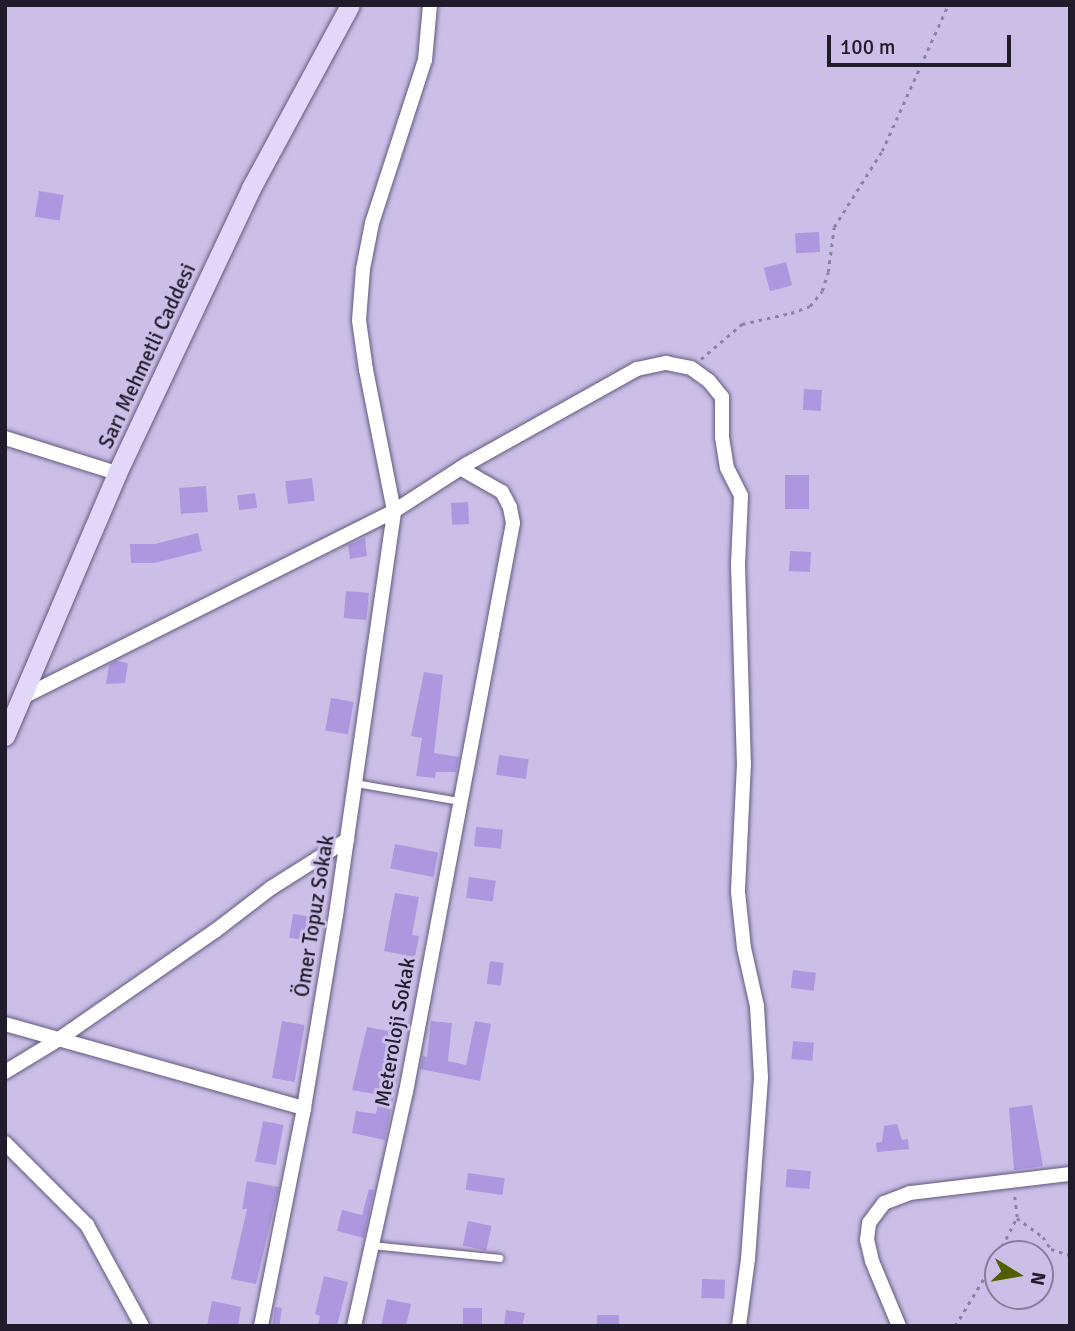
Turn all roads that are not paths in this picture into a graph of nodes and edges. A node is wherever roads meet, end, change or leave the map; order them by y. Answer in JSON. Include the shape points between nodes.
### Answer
{"nodes":[{"id":1,"x":350,"y":5,"type":"edge"},
{"id":2,"x":430,"y":5,"type":"edge"},
{"id":3,"x":5,"y":438,"type":"edge"},
{"id":4,"x":460,"y":468,"type":"junction"},
{"id":5,"x":117,"y":473,"type":"junction"},
{"id":6,"x":394,"y":511,"type":"junction"},
{"id":7,"x":21,"y":698,"type":"junction"},
{"id":8,"x":9,"y":715,"type":"edge"},
{"id":9,"x":5,"y":736,"type":"edge"},
{"id":10,"x":355,"y":783,"type":"junction"},
{"id":11,"x":459,"y":801,"type":"junction"},
{"id":12,"x":347,"y":840,"type":"junction"},
{"id":13,"x":5,"y":1024,"type":"edge"},
{"id":14,"x":59,"y":1039,"type":"junction"},
{"id":15,"x":5,"y":1072,"type":"edge"},
{"id":16,"x":304,"y":1108,"type":"junction"},
{"id":17,"x":5,"y":1143,"type":"edge"},
{"id":18,"x":1070,"y":1174,"type":"edge"},
{"id":19,"x":372,"y":1245,"type":"junction"},
{"id":20,"x":499,"y":1258,"type":"dead end"},
{"id":21,"x":142,"y":1326,"type":"edge"},
{"id":22,"x":261,"y":1326,"type":"edge"},
{"id":23,"x":354,"y":1326,"type":"edge"},
{"id":24,"x":739,"y":1326,"type":"edge"},
{"id":25,"x":898,"y":1326,"type":"edge"}],
"edges":[{"from":1,"to":5,"type":"street","name":"Sarı Mehmetli Caddesi","via":[[251,188]]},
{"from":2,"to":6,"type":"street","name":"Ömer Topuz Sokak","via":[[425,60],[372,223],[359,320]]},
{"from":3,"to":5,"type":"street"},
{"from":4,"to":6,"type":"street"},
{"from":4,"to":11,"type":"street","name":"Meteroloji Sokak","via":[[502,492],[513,523]]},
{"from":4,"to":24,"type":"street","via":[[637,369],[666,363],[691,368],[722,397],[727,468],[741,496],[738,565],[744,763],[738,892],[757,1006],[761,1079],[753,1209]]},
{"from":5,"to":7,"type":"street","name":"Sarı Mehmetli Caddesi"},
{"from":6,"to":7,"type":"street"},
{"from":6,"to":10,"type":"street","name":"Ömer Topuz Sokak"},
{"from":7,"to":8,"type":"street","name":"Sarı Mehmetli Caddesi"},
{"from":8,"to":9,"type":"street","name":"Sarı Mehmetli Caddesi"},
{"from":10,"to":11,"type":"lane"},
{"from":10,"to":12,"type":"street","name":"Ömer Topuz Sokak"},
{"from":11,"to":19,"type":"street","name":"Meteroloji Sokak","via":[[406,1091]]},
{"from":12,"to":14,"type":"street","via":[[271,888]]},
{"from":12,"to":16,"type":"street","name":"Ömer Topuz Sokak"},
{"from":13,"to":14,"type":"street"},
{"from":14,"to":15,"type":"street"},
{"from":14,"to":16,"type":"street"},
{"from":16,"to":22,"type":"street","name":"Ömer Topuz Sokak"},
{"from":17,"to":21,"type":"street","via":[[87,1225]]},
{"from":18,"to":25,"type":"street","via":[[896,1196],[875,1212],[867,1240]]},
{"from":19,"to":20,"type":"lane"},
{"from":19,"to":23,"type":"street","name":"Meteroloji Sokak"}]}
